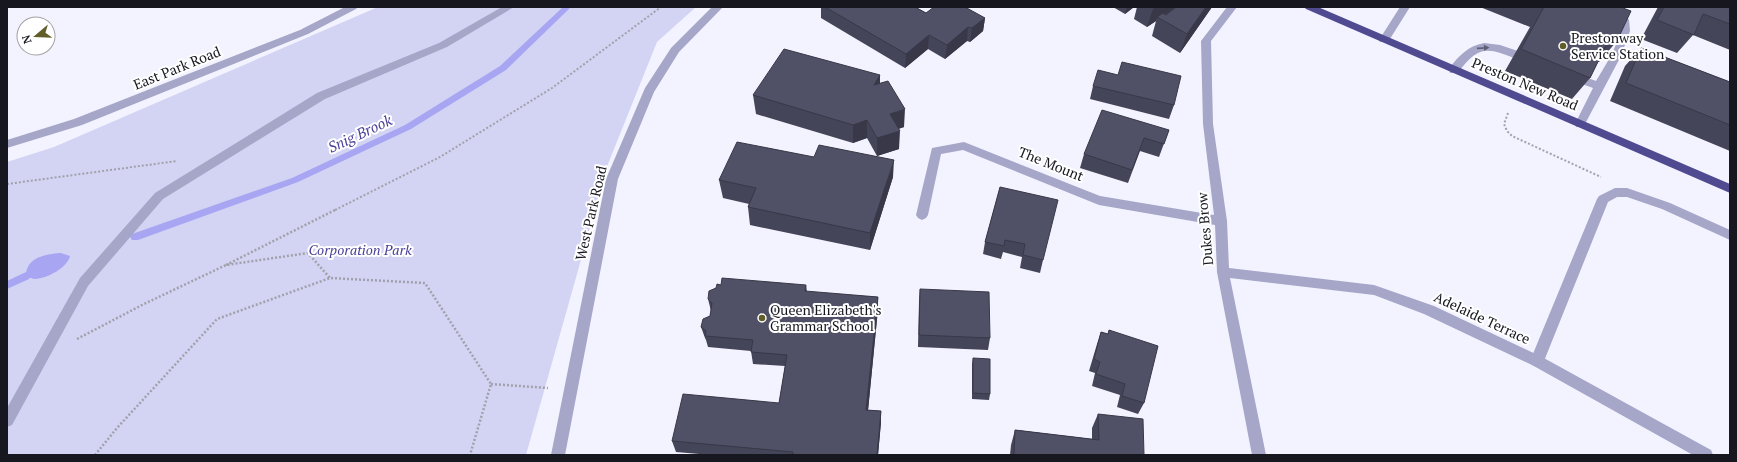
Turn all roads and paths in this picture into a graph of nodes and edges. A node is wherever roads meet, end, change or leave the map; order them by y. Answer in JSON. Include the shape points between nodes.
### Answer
{"nodes":[{"id":1,"x":353,"y":7,"type":"edge"},
{"id":2,"x":510,"y":7,"type":"edge"},
{"id":3,"x":660,"y":7,"type":"edge"},
{"id":4,"x":718,"y":7,"type":"edge"},
{"id":5,"x":1232,"y":7,"type":"edge"},
{"id":6,"x":1309,"y":7,"type":"edge"},
{"id":7,"x":1405,"y":7,"type":"edge"},
{"id":8,"x":1613,"y":7,"type":"edge"},
{"id":9,"x":1384,"y":40,"type":"junction"},
{"id":10,"x":1536,"y":61,"type":"edge"},
{"id":11,"x":1454,"y":70,"type":"junction"},
{"id":12,"x":1562,"y":72,"type":"edge"},
{"id":13,"x":1599,"y":86,"type":"junction"},
{"id":14,"x":1516,"y":97,"type":"junction"},
{"id":15,"x":1580,"y":124,"type":"junction"},
{"id":16,"x":7,"y":144,"type":"edge"},
{"id":17,"x":180,"y":160,"type":"dead end"},
{"id":18,"x":1602,"y":178,"type":"dead end"},
{"id":19,"x":7,"y":184,"type":"edge"},
{"id":20,"x":1730,"y":189,"type":"edge"},
{"id":21,"x":922,"y":215,"type":"dead end"},
{"id":22,"x":1221,"y":222,"type":"junction"},
{"id":23,"x":1730,"y":234,"type":"edge"},
{"id":24,"x":226,"y":265,"type":"junction"},
{"id":25,"x":1224,"y":272,"type":"junction"},
{"id":26,"x":330,"y":278,"type":"junction"},
{"id":27,"x":76,"y":340,"type":"dead end"},
{"id":28,"x":1537,"y":361,"type":"junction"},
{"id":29,"x":491,"y":384,"type":"junction"},
{"id":30,"x":571,"y":390,"type":"junction"},
{"id":31,"x":7,"y":421,"type":"edge"},
{"id":32,"x":1702,"y":454,"type":"edge"},
{"id":33,"x":95,"y":455,"type":"edge"},
{"id":34,"x":470,"y":455,"type":"edge"},
{"id":35,"x":558,"y":455,"type":"edge"},
{"id":36,"x":1259,"y":455,"type":"edge"}],
"edges":[{"from":1,"to":16,"type":"street","name":"East Park Road","via":[[304,32],[78,122]]},
{"from":2,"to":31,"type":"street","via":[[443,45],[321,96],[159,196],[84,282]]},
{"from":3,"to":24,"type":"path","via":[[552,88],[440,157]]},
{"from":4,"to":30,"type":"street","name":"West Park Road","via":[[675,50],[648,91],[612,179]]},
{"from":5,"to":22,"type":"street","name":"Dukes Brow","via":[[1206,41],[1208,124]]},
{"from":6,"to":9,"type":"highway","name":"Preston New Road"},
{"from":7,"to":9,"type":"street"},
{"from":8,"to":13,"type":"street","via":[[1622,14],[1626,25],[1623,38]]},
{"from":9,"to":11,"type":"highway","name":"Preston New Road"},
{"from":11,"to":10,"type":"street","one_way":true,"via":[[1472,49],[1483,46],[1498,48]]},
{"from":11,"to":14,"type":"highway","name":"Preston New Road"},
{"from":12,"to":13,"type":"street"},
{"from":13,"to":15,"type":"street"},
{"from":14,"to":15,"type":"highway","name":"Preston New Road"},
{"from":14,"to":18,"type":"path","via":[[1504,124],[1512,136]]},
{"from":15,"to":20,"type":"highway","name":"Preston New Road"},
{"from":17,"to":19,"type":"path"},
{"from":21,"to":22,"type":"street","name":"The Mount","via":[[936,151],[964,146],[1099,200]]},
{"from":22,"to":25,"type":"street","name":"Dukes Brow"},
{"from":23,"to":28,"type":"street","via":[[1627,192],[1615,193],[1602,199]]},
{"from":24,"to":26,"type":"path","via":[[308,253]]},
{"from":24,"to":27,"type":"path"},
{"from":25,"to":28,"type":"street","name":"Adelaide Terrace","via":[[1374,290],[1429,310]]},
{"from":25,"to":36,"type":"street","name":"Dukes Brow"},
{"from":26,"to":29,"type":"path","via":[[425,283]]},
{"from":26,"to":33,"type":"path","via":[[217,319]]},
{"from":28,"to":32,"type":"street","name":"Adelaide Terrace"},
{"from":29,"to":30,"type":"path"},
{"from":29,"to":34,"type":"path"},
{"from":30,"to":35,"type":"street","name":"West Park Road"}]}
